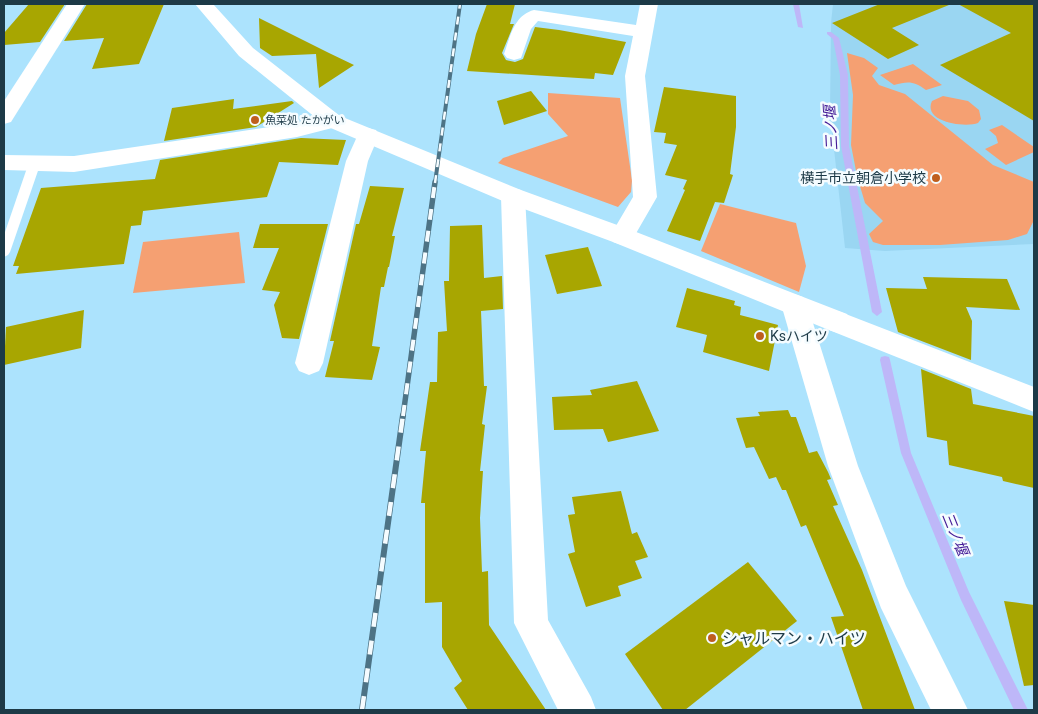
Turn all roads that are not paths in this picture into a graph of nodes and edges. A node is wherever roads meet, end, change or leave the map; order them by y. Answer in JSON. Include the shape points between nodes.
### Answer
{"nodes":[{"id":1,"x":76,"y":4,"type":"edge"},
{"id":2,"x":204,"y":4,"type":"edge"},
{"id":3,"x":648,"y":4,"type":"edge"},
{"id":4,"x":536,"y":9,"type":"edge"},
{"id":5,"x":643,"y":32,"type":"junction"},
{"id":6,"x":514,"y":54,"type":"dead end"},
{"id":7,"x":4,"y":118,"type":"edge"},
{"id":8,"x":333,"y":121,"type":"junction"},
{"id":9,"x":368,"y":135,"type":"junction"},
{"id":10,"x":4,"y":163,"type":"edge"},
{"id":11,"x":34,"y":164,"type":"junction"},
{"id":12,"x":513,"y":196,"type":"junction"},
{"id":13,"x":622,"y":236,"type":"junction"},
{"id":14,"x":4,"y":252,"type":"edge"},
{"id":15,"x":794,"y":304,"type":"junction"},
{"id":16,"x":310,"y":363,"type":"dead end"},
{"id":17,"x":1034,"y":400,"type":"edge"},
{"id":18,"x":578,"y":710,"type":"edge"},
{"id":19,"x":950,"y":710,"type":"edge"}],
"edges":[{"from":1,"to":7,"type":"street"},
{"from":2,"to":8,"type":"street","via":[[246,52]]},
{"from":3,"to":5,"type":"street"},
{"from":4,"to":5,"type":"street"},
{"from":4,"to":6,"type":"street","via":[[522,27]]},
{"from":5,"to":13,"type":"street","via":[[635,76],[645,198]]},
{"from":8,"to":9,"type":"street"},
{"from":8,"to":11,"type":"street","via":[[297,130],[74,164]]},
{"from":9,"to":12,"type":"street"},
{"from":9,"to":16,"type":"street","via":[[357,161]]},
{"from":10,"to":11,"type":"street"},
{"from":11,"to":14,"type":"lane"},
{"from":12,"to":13,"type":"street"},
{"from":12,"to":18,"type":"street","via":[[531,623]]},
{"from":13,"to":15,"type":"street"},
{"from":15,"to":17,"type":"street"},
{"from":15,"to":19,"type":"street","via":[[843,466],[893,596]]}]}
